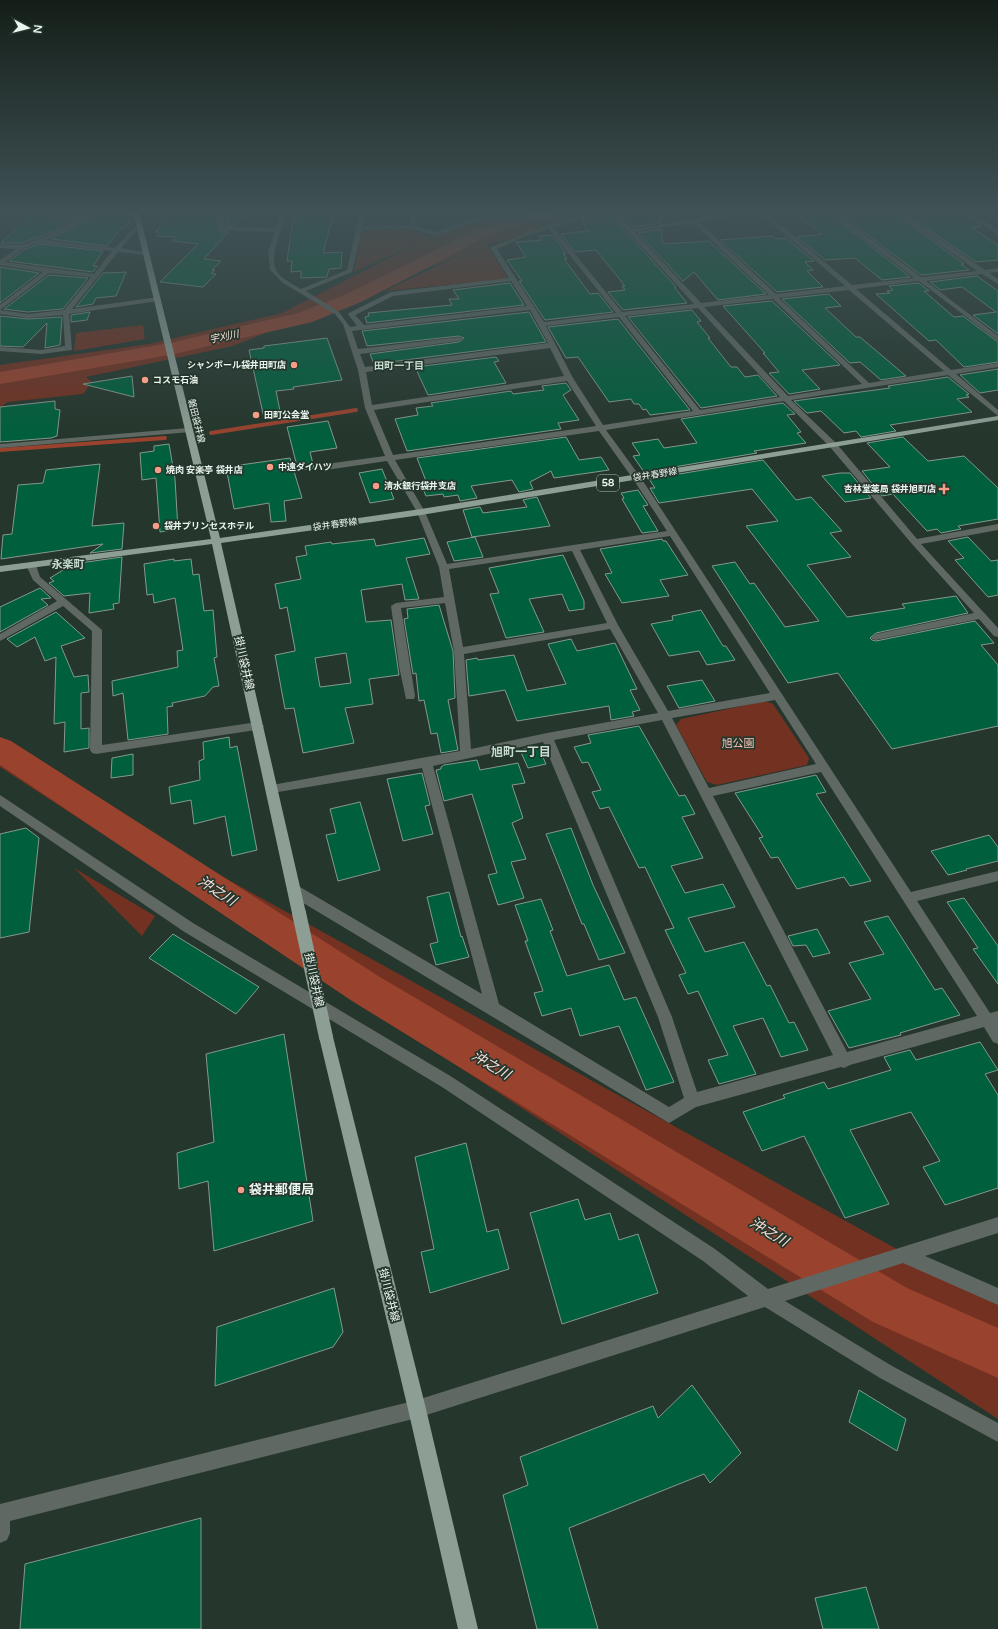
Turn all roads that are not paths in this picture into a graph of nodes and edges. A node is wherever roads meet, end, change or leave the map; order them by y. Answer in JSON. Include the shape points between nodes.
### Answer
{"nodes":[{"id":1,"x":26,"y":288,"type":"edge"},
{"id":2,"x":86,"y":288,"type":"edge"},
{"id":3,"x":155,"y":288,"type":"edge"},
{"id":4,"x":296,"y":288,"type":"edge"},
{"id":5,"x":309,"y":288,"type":"edge"},
{"id":6,"x":440,"y":288,"type":"edge"},
{"id":7,"x":519,"y":288,"type":"edge"},
{"id":8,"x":599,"y":288,"type":"edge"},
{"id":9,"x":684,"y":288,"type":"edge"},
{"id":10,"x":766,"y":288,"type":"edge"},
{"id":11,"x":842,"y":288,"type":"edge"},
{"id":12,"x":851,"y":288,"type":"edge"},
{"id":13,"x":933,"y":288,"type":"edge"},
{"id":14,"x":301,"y":291,"type":"junction"},
{"id":15,"x":775,"y":297,"type":"junction"},
{"id":16,"x":158,"y":299,"type":"junction"},
{"id":17,"x":700,"y":305,"type":"junction"},
{"id":18,"x":0,"y":308,"type":"edge"},
{"id":19,"x":531,"y":308,"type":"junction"},
{"id":20,"x":0,"y":312,"type":"edge"},
{"id":21,"x":66,"y":313,"type":"junction"},
{"id":22,"x":620,"y":315,"type":"junction"},
{"id":23,"x":542,"y":324,"type":"junction"},
{"id":24,"x":347,"y":326,"type":"junction"},
{"id":25,"x":362,"y":327,"type":"junction"},
{"id":26,"x":459,"y":339,"type":"dead end"},
{"id":27,"x":998,"y":339,"type":"edge"},
{"id":28,"x":553,"y":345,"type":"junction"},
{"id":29,"x":0,"y":348,"type":"edge"},
{"id":30,"x":355,"y":352,"type":"junction"},
{"id":31,"x":998,"y":366,"type":"edge"},
{"id":32,"x":362,"y":370,"type":"junction"},
{"id":33,"x":949,"y":372,"type":"junction"},
{"id":34,"x":569,"y":378,"type":"junction"},
{"id":35,"x":868,"y":386,"type":"junction"},
{"id":36,"x":787,"y":400,"type":"junction"},
{"id":37,"x":369,"y":408,"type":"junction"},
{"id":38,"x":698,"y":412,"type":"junction"},
{"id":39,"x":998,"y":414,"type":"edge"},
{"id":40,"x":998,"y":418,"type":"edge"},
{"id":41,"x":601,"y":428,"type":"junction"},
{"id":42,"x":188,"y":430,"type":"junction"},
{"id":43,"x":833,"y":445,"type":"junction"},
{"id":44,"x":0,"y":446,"type":"edge"},
{"id":45,"x":390,"y":458,"type":"junction"},
{"id":46,"x":326,"y":468,"type":"dead end"},
{"id":47,"x":637,"y":478,"type":"junction"},
{"id":48,"x":421,"y":512,"type":"junction"},
{"id":49,"x":998,"y":527,"type":"edge"},
{"id":50,"x":673,"y":534,"type":"junction"},
{"id":51,"x":216,"y":541,"type":"junction"},
{"id":52,"x":915,"y":542,"type":"junction"},
{"id":53,"x":575,"y":548,"type":"junction"},
{"id":54,"x":31,"y":565,"type":"junction"},
{"id":55,"x":444,"y":567,"type":"junction"},
{"id":56,"x":0,"y":569,"type":"edge"},
{"id":57,"x":450,"y":599,"type":"junction"},
{"id":58,"x":64,"y":602,"type":"junction"},
{"id":59,"x":981,"y":615,"type":"junction"},
{"id":60,"x":613,"y":625,"type":"junction"},
{"id":61,"x":998,"y":634,"type":"edge"},
{"id":62,"x":876,"y":637,"type":"dead end"},
{"id":63,"x":0,"y":638,"type":"edge"},
{"id":64,"x":459,"y":652,"type":"junction"},
{"id":65,"x":410,"y":696,"type":"dead end"},
{"id":66,"x":776,"y":696,"type":"junction"},
{"id":67,"x":666,"y":717,"type":"junction"},
{"id":68,"x":258,"y":726,"type":"junction"},
{"id":69,"x":547,"y":737,"type":"junction"},
{"id":70,"x":466,"y":754,"type":"junction"},
{"id":71,"x":426,"y":763,"type":"junction"},
{"id":72,"x":823,"y":768,"type":"junction"},
{"id":73,"x":272,"y":789,"type":"junction"},
{"id":74,"x":706,"y":793,"type":"junction"},
{"id":75,"x":0,"y":800,"type":"edge"},
{"id":76,"x":998,"y":876,"type":"edge"},
{"id":77,"x":294,"y":891,"type":"junction"},
{"id":78,"x":908,"y":898,"type":"junction"},
{"id":79,"x":493,"y":1008,"type":"junction"},
{"id":80,"x":993,"y":1019,"type":"edge"},
{"id":81,"x":998,"y":1037,"type":"edge"},
{"id":82,"x":844,"y":1061,"type":"junction"},
{"id":83,"x":692,"y":1101,"type":"junction"},
{"id":84,"x":998,"y":1225,"type":"edge"},
{"id":85,"x":903,"y":1255,"type":"junction"},
{"id":86,"x":998,"y":1297,"type":"edge"},
{"id":87,"x":765,"y":1298,"type":"junction"},
{"id":88,"x":417,"y":1409,"type":"junction"},
{"id":89,"x":998,"y":1433,"type":"edge"},
{"id":90,"x":0,"y":1520,"type":"edge"},
{"id":91,"x":468,"y":1629,"type":"edge"}],
"edges":[{"from":1,"to":18,"type":"street"},
{"from":2,"to":21,"type":"street"},
{"from":3,"to":16,"type":"main road","name":"磐田袋井線"},
{"from":4,"to":14,"type":"street"},
{"from":5,"to":14,"type":"street"},
{"from":6,"to":25,"type":"street","via":[[391,294],[351,314]]},
{"from":7,"to":19,"type":"street"},
{"from":8,"to":22,"type":"street"},
{"from":9,"to":17,"type":"street"},
{"from":10,"to":15,"type":"street"},
{"from":11,"to":15,"type":"street"},
{"from":12,"to":33,"type":"street"},
{"from":13,"to":27,"type":"street"},
{"from":14,"to":24,"type":"street","via":[[337,313]]},
{"from":15,"to":17,"type":"street"},
{"from":15,"to":35,"type":"street"},
{"from":16,"to":21,"type":"street"},
{"from":16,"to":42,"type":"main road","name":"磐田袋井線"},
{"from":17,"to":22,"type":"street"},
{"from":17,"to":36,"type":"street"},
{"from":19,"to":23,"type":"street"},
{"from":19,"to":25,"type":"street"},
{"from":20,"to":21,"type":"street","via":[[28,316]]},
{"from":21,"to":29,"type":"street","via":[[69,348],[41,352]]},
{"from":22,"to":23,"type":"street"},
{"from":22,"to":38,"type":"street"},
{"from":23,"to":28,"type":"street"},
{"from":24,"to":25,"type":"street"},
{"from":24,"to":30,"type":"street"},
{"from":26,"to":30,"type":"street"},
{"from":28,"to":32,"type":"street"},
{"from":28,"to":34,"type":"street"},
{"from":30,"to":32,"type":"street"},
{"from":31,"to":33,"type":"street"},
{"from":32,"to":37,"type":"street"},
{"from":33,"to":35,"type":"street"},
{"from":33,"to":39,"type":"street"},
{"from":34,"to":37,"type":"street"},
{"from":34,"to":41,"type":"street"},
{"from":35,"to":36,"type":"street"},
{"from":36,"to":38,"type":"street"},
{"from":36,"to":43,"type":"street"},
{"from":37,"to":45,"type":"street"},
{"from":38,"to":41,"type":"street"},
{"from":40,"to":43,"type":"main road","name":"袋井春野線","number":"58"},
{"from":41,"to":45,"type":"street"},
{"from":41,"to":47,"type":"street"},
{"from":42,"to":44,"type":"street"},
{"from":42,"to":51,"type":"main road","name":"磐田袋井線"},
{"from":43,"to":47,"type":"main road","name":"袋井春野線","number":"58"},
{"from":43,"to":52,"type":"street"},
{"from":45,"to":46,"type":"street"},
{"from":45,"to":48,"type":"street"},
{"from":47,"to":48,"type":"main road","name":"袋井春野線","number":"58"},
{"from":47,"to":50,"type":"street"},
{"from":48,"to":51,"type":"main road","name":"袋井春野線","number":"58"},
{"from":48,"to":55,"type":"street"},
{"from":49,"to":52,"type":"street"},
{"from":50,"to":53,"type":"street"},
{"from":50,"to":66,"type":"street"},
{"from":51,"to":54,"type":"main road"},
{"from":51,"to":68,"type":"main road","name":"掛川袋井線"},
{"from":52,"to":59,"type":"street"},
{"from":53,"to":55,"type":"street"},
{"from":53,"to":60,"type":"street"},
{"from":54,"to":56,"type":"main road"},
{"from":54,"to":58,"type":"street","via":[[36,578]]},
{"from":55,"to":57,"type":"street"},
{"from":57,"to":64,"type":"street"},
{"from":57,"to":65,"type":"street","via":[[396,606]]},
{"from":58,"to":63,"type":"street"},
{"from":58,"to":68,"type":"street","via":[[97,630],[96,750]]},
{"from":59,"to":61,"type":"street"},
{"from":59,"to":62,"type":"street"},
{"from":60,"to":64,"type":"street"},
{"from":60,"to":67,"type":"street"},
{"from":64,"to":70,"type":"street"},
{"from":66,"to":67,"type":"street"},
{"from":66,"to":72,"type":"street"},
{"from":67,"to":69,"type":"street"},
{"from":67,"to":74,"type":"street"},
{"from":68,"to":73,"type":"main road","name":"掛川袋井線"},
{"from":69,"to":70,"type":"street"},
{"from":69,"to":83,"type":"street","via":[[665,1017]]},
{"from":70,"to":71,"type":"street"},
{"from":71,"to":73,"type":"street"},
{"from":71,"to":79,"type":"street"},
{"from":72,"to":74,"type":"street"},
{"from":72,"to":78,"type":"street"},
{"from":73,"to":77,"type":"main road","name":"掛川袋井線"},
{"from":74,"to":82,"type":"street"},
{"from":75,"to":87,"type":"street","via":[[188,927],[447,1082],[709,1255]]},
{"from":76,"to":78,"type":"street"},
{"from":77,"to":79,"type":"street"},
{"from":77,"to":88,"type":"main road","name":"掛川袋井線","bridge":true,"via":[[326,1037]]},
{"from":78,"to":80,"type":"street"},
{"from":79,"to":83,"type":"street","via":[[669,1116]]},
{"from":80,"to":81,"type":"street"},
{"from":80,"to":82,"type":"street"},
{"from":82,"to":83,"type":"street"},
{"from":84,"to":85,"type":"street"},
{"from":85,"to":86,"type":"street"},
{"from":85,"to":87,"type":"street"},
{"from":87,"to":88,"type":"street"},
{"from":87,"to":89,"type":"street","via":[[886,1372]]},
{"from":88,"to":90,"type":"street"},
{"from":88,"to":91,"type":"main road","name":"掛川袋井線"}]}
